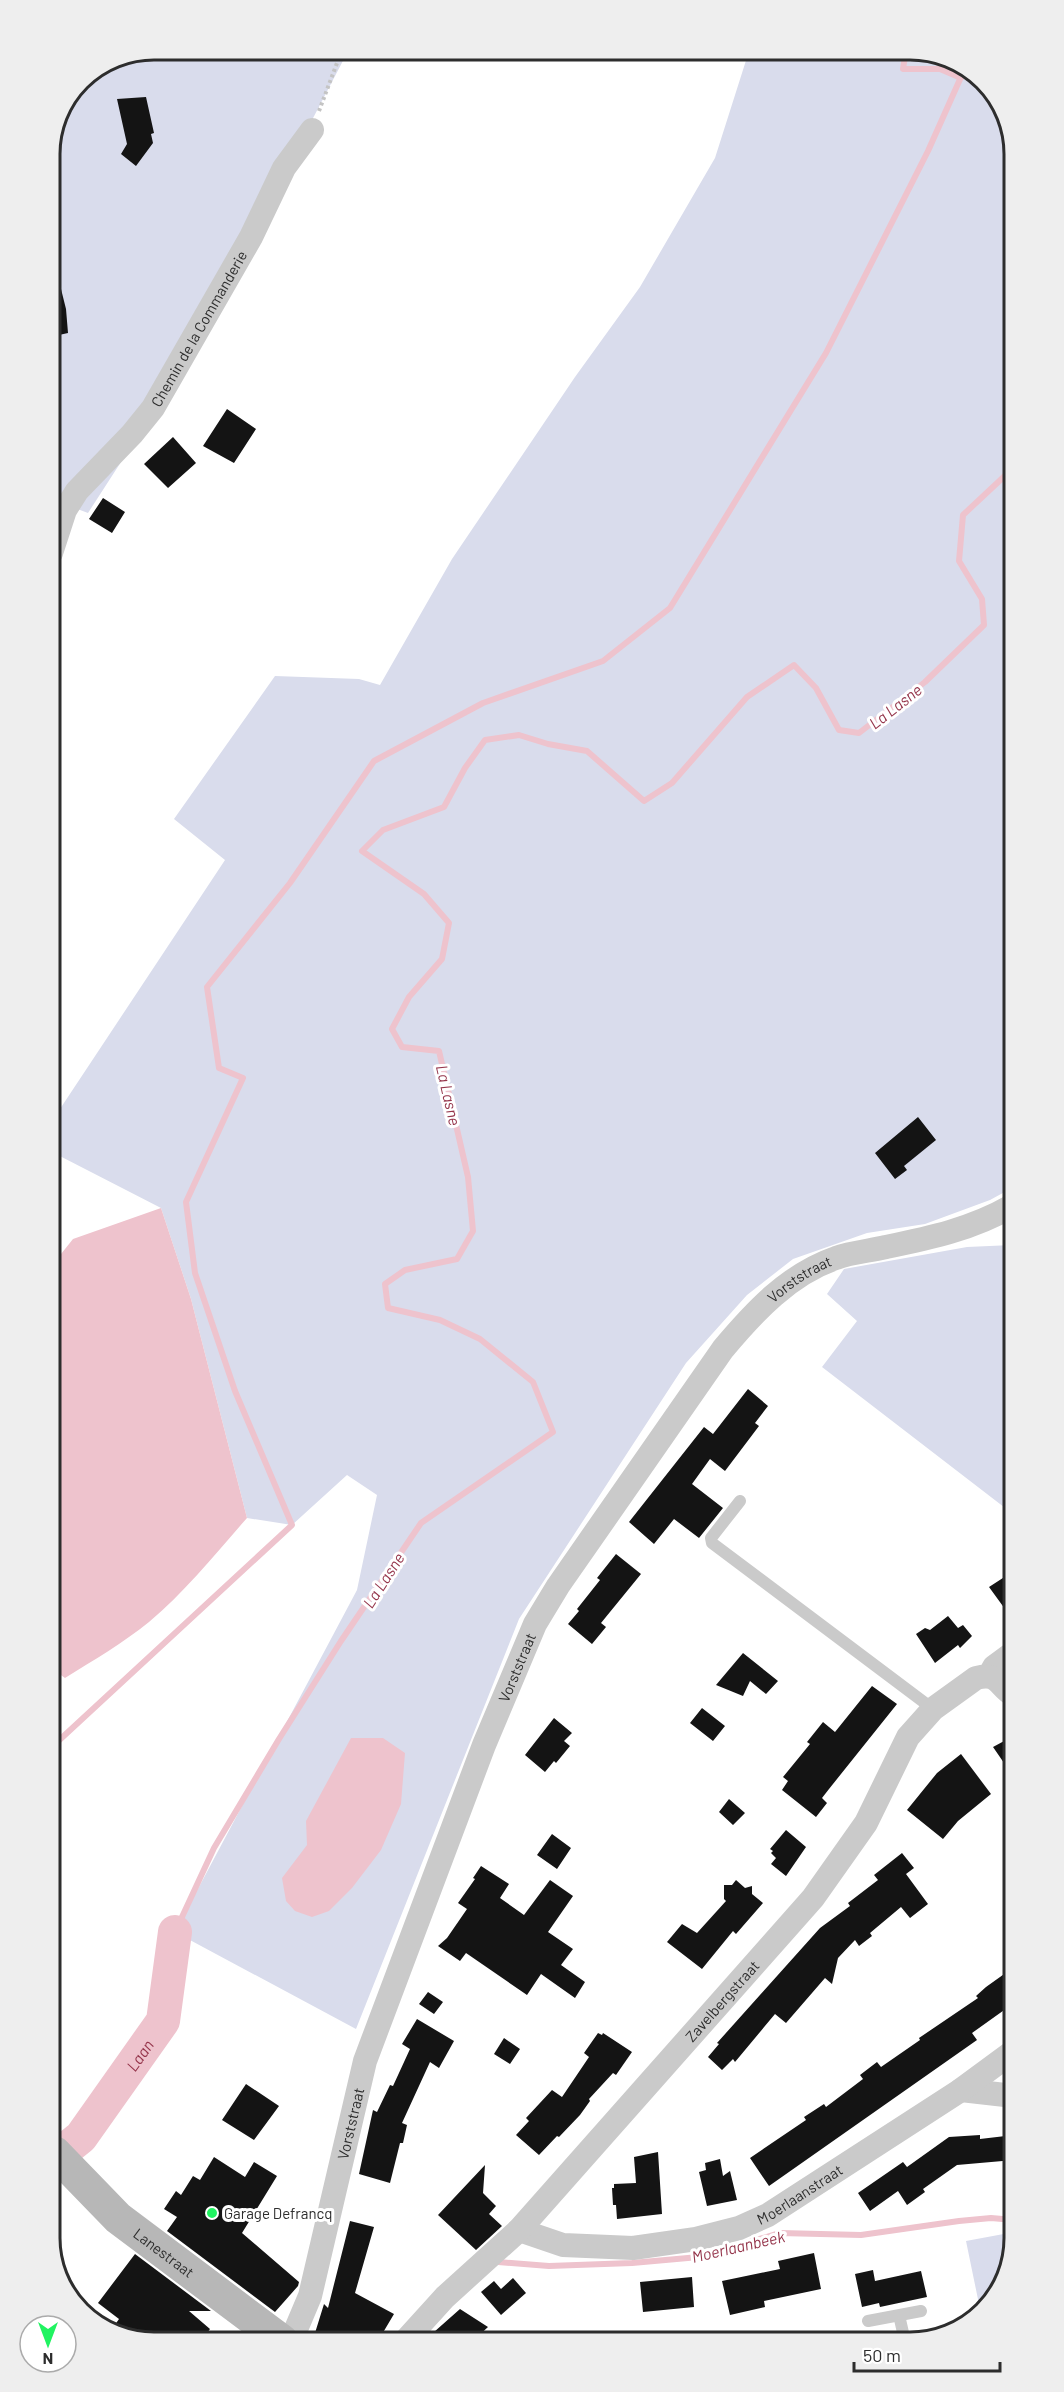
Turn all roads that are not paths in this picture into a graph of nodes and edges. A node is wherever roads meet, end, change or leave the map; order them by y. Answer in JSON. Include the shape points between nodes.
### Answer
{"nodes":[{"id":1,"x":312,"y":130,"type":"road end"},
{"id":2,"x":60,"y":526,"type":"edge"},
{"id":3,"x":1004,"y":1210,"type":"edge"},
{"id":4,"x":740,"y":1501,"type":"dead end"},
{"id":5,"x":1004,"y":1660,"type":"edge"},
{"id":6,"x":989,"y":1676,"type":"junction"},
{"id":7,"x":1004,"y":1686,"type":"edge"},
{"id":8,"x":933,"y":1709,"type":"junction"},
{"id":9,"x":1004,"y":2058,"type":"edge"},
{"id":10,"x":961,"y":2090,"type":"junction"},
{"id":11,"x":1004,"y":2095,"type":"edge"},
{"id":12,"x":60,"y":2159,"type":"edge"},
{"id":13,"x":519,"y":2230,"type":"junction"},
{"id":14,"x":921,"y":2310,"type":"dead end"},
{"id":15,"x":899,"y":2315,"type":"junction"},
{"id":16,"x":868,"y":2321,"type":"dead end"},
{"id":17,"x":270,"y":2332,"type":"edge"},
{"id":18,"x":295,"y":2332,"type":"edge"},
{"id":19,"x":413,"y":2332,"type":"edge"},
{"id":20,"x":903,"y":2332,"type":"edge"}],
"edges":[{"from":1,"to":2,"type":"street","name":"Chemin de la Commanderie","via":[[284,168],[228,279],[153,408],[76,491]]},
{"from":3,"to":18,"type":"street","name":"Vorststraat","via":[[954,1232],[837,1257],[804,1273],[773,1295],[723,1349],[558,1586],[535,1624],[484,1745],[365,2061],[310,2296]]},
{"from":4,"to":8,"type":"lane","via":[[711,1538],[712,1543]]},
{"from":5,"to":6,"type":"street","name":"Zavelbergstraat"},
{"from":6,"to":7,"type":"street"},
{"from":6,"to":8,"type":"street","name":"Zavelbergstraat","via":[[976,1678]]},
{"from":8,"to":13,"type":"street","name":"Zavelbergstraat","via":[[908,1737],[866,1823],[813,1898]]},
{"from":9,"to":10,"type":"street","name":"Moerlaanstraat"},
{"from":10,"to":11,"type":"street"},
{"from":10,"to":13,"type":"street","name":"Moerlaanstraat","via":[[768,2215],[739,2228],[633,2248],[563,2245]]},
{"from":12,"to":17,"type":"street","name":"Lanestraat","via":[[118,2218]]},
{"from":13,"to":19,"type":"street","name":"Zavelbergstraat"},
{"from":14,"to":15,"type":"lane"},
{"from":15,"to":16,"type":"lane"},
{"from":15,"to":20,"type":"lane"}]}
